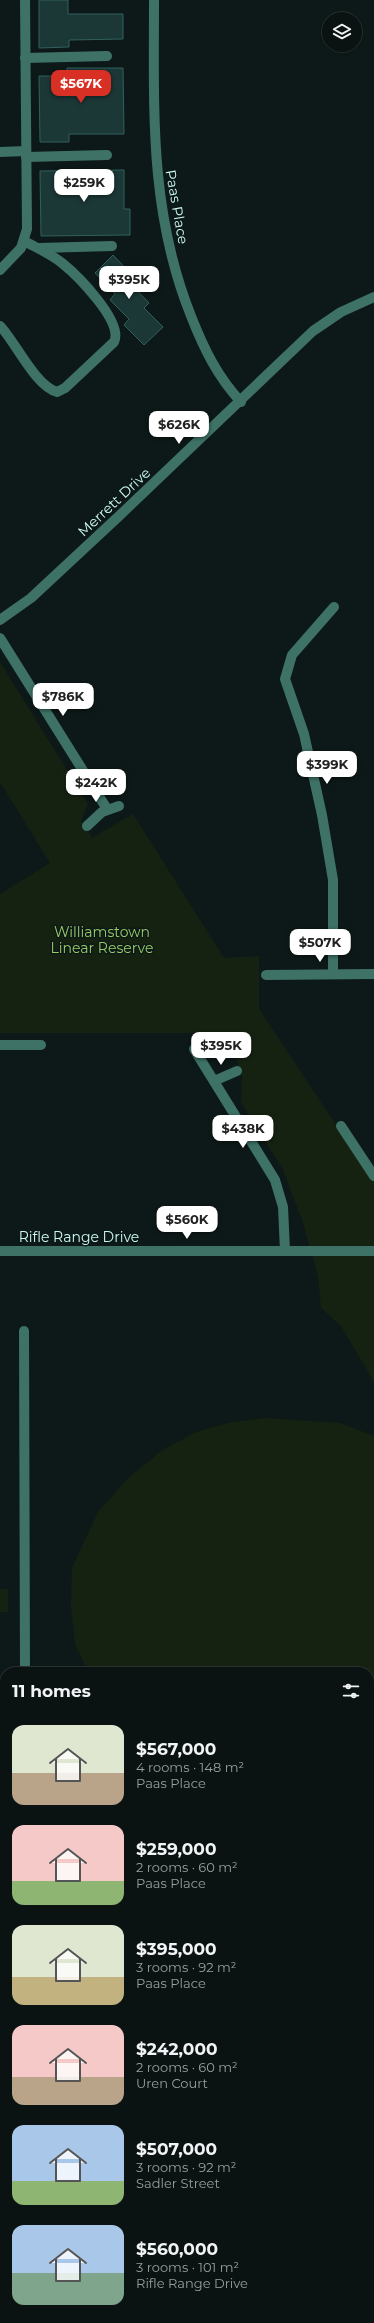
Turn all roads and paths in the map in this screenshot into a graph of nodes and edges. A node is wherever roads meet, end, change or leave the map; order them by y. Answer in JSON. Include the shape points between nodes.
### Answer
{"nodes":[{"id":1,"x":25,"y":0,"type":"edge"},
{"id":2,"x":154,"y":0,"type":"edge"},
{"id":3,"x":107,"y":56,"type":"dead end"},
{"id":4,"x":25,"y":58,"type":"junction"},
{"id":5,"x":0,"y":152,"type":"edge"},
{"id":6,"x":26,"y":154,"type":"junction"},
{"id":7,"x":107,"y":155,"type":"dead end"},
{"id":8,"x":24,"y":241,"type":"junction"},
{"id":9,"x":112,"y":246,"type":"dead end"},
{"id":10,"x":37,"y":248,"type":"junction"},
{"id":11,"x":0,"y":270,"type":"edge"},
{"id":12,"x":374,"y":297,"type":"edge"},
{"id":13,"x":0,"y":326,"type":"edge"},
{"id":14,"x":241,"y":402,"type":"junction"},
{"id":15,"x":334,"y":607,"type":"dead end"},
{"id":16,"x":0,"y":620,"type":"edge"},
{"id":17,"x":0,"y":638,"type":"edge"},
{"id":18,"x":119,"y":806,"type":"dead end"},
{"id":19,"x":107,"y":809,"type":"junction"},
{"id":20,"x":87,"y":826,"type":"dead end"},
{"id":21,"x":333,"y":974,"type":"junction"},
{"id":22,"x":374,"y":974,"type":"edge"},
{"id":23,"x":266,"y":975,"type":"dead end"},
{"id":24,"x":0,"y":1045,"type":"edge"},
{"id":25,"x":41,"y":1045,"type":"dead end"},
{"id":26,"x":194,"y":1049,"type":"dead end"},
{"id":27,"x":237,"y":1071,"type":"dead end"},
{"id":28,"x":214,"y":1081,"type":"junction"},
{"id":29,"x":342,"y":1126,"type":"dead end"},
{"id":30,"x":374,"y":1176,"type":"edge"},
{"id":31,"x":0,"y":1251,"type":"edge"},
{"id":32,"x":285,"y":1251,"type":"junction"},
{"id":33,"x":374,"y":1251,"type":"edge"},
{"id":34,"x":24,"y":1331,"type":"dead end"},
{"id":35,"x":25,"y":1667,"type":"edge"}],
"edges":[{"from":1,"to":4,"type":"street"},
{"from":2,"to":14,"type":"street","name":"Paas Place","via":[[155,150],[159,194],[168,240],[181,291],[209,358],[224,383]]},
{"from":3,"to":4,"type":"street"},
{"from":4,"to":6,"type":"street"},
{"from":5,"to":6,"type":"street"},
{"from":6,"to":7,"type":"street"},
{"from":6,"to":8,"type":"street","via":[[27,226]]},
{"from":8,"to":10,"type":"street"},
{"from":8,"to":11,"type":"street","via":[[16,255]]},
{"from":9,"to":10,"type":"street"},
{"from":10,"to":13,"type":"street","via":[[62,263],[88,290],[114,324],[115,340],[65,388],[56,392],[24,362],[10,337]]},
{"from":12,"to":14,"type":"street","name":"Merrett Drive","via":[[341,312],[313,331]]},
{"from":14,"to":16,"type":"street","name":"Merrett Drive","via":[[30,598]]},
{"from":15,"to":21,"type":"street","via":[[292,655],[285,680],[304,734],[333,880]]},
{"from":17,"to":19,"type":"street"},
{"from":18,"to":19,"type":"street"},
{"from":19,"to":20,"type":"street"},
{"from":21,"to":22,"type":"street"},
{"from":21,"to":23,"type":"street"},
{"from":24,"to":25,"type":"street"},
{"from":26,"to":28,"type":"street"},
{"from":27,"to":28,"type":"street"},
{"from":28,"to":32,"type":"street","via":[[275,1180],[284,1213]]},
{"from":29,"to":30,"type":"street"},
{"from":31,"to":32,"type":"street","name":"Rifle Range Drive"},
{"from":32,"to":33,"type":"street","name":"Rifle Range Drive"},
{"from":34,"to":35,"type":"street"}]}
